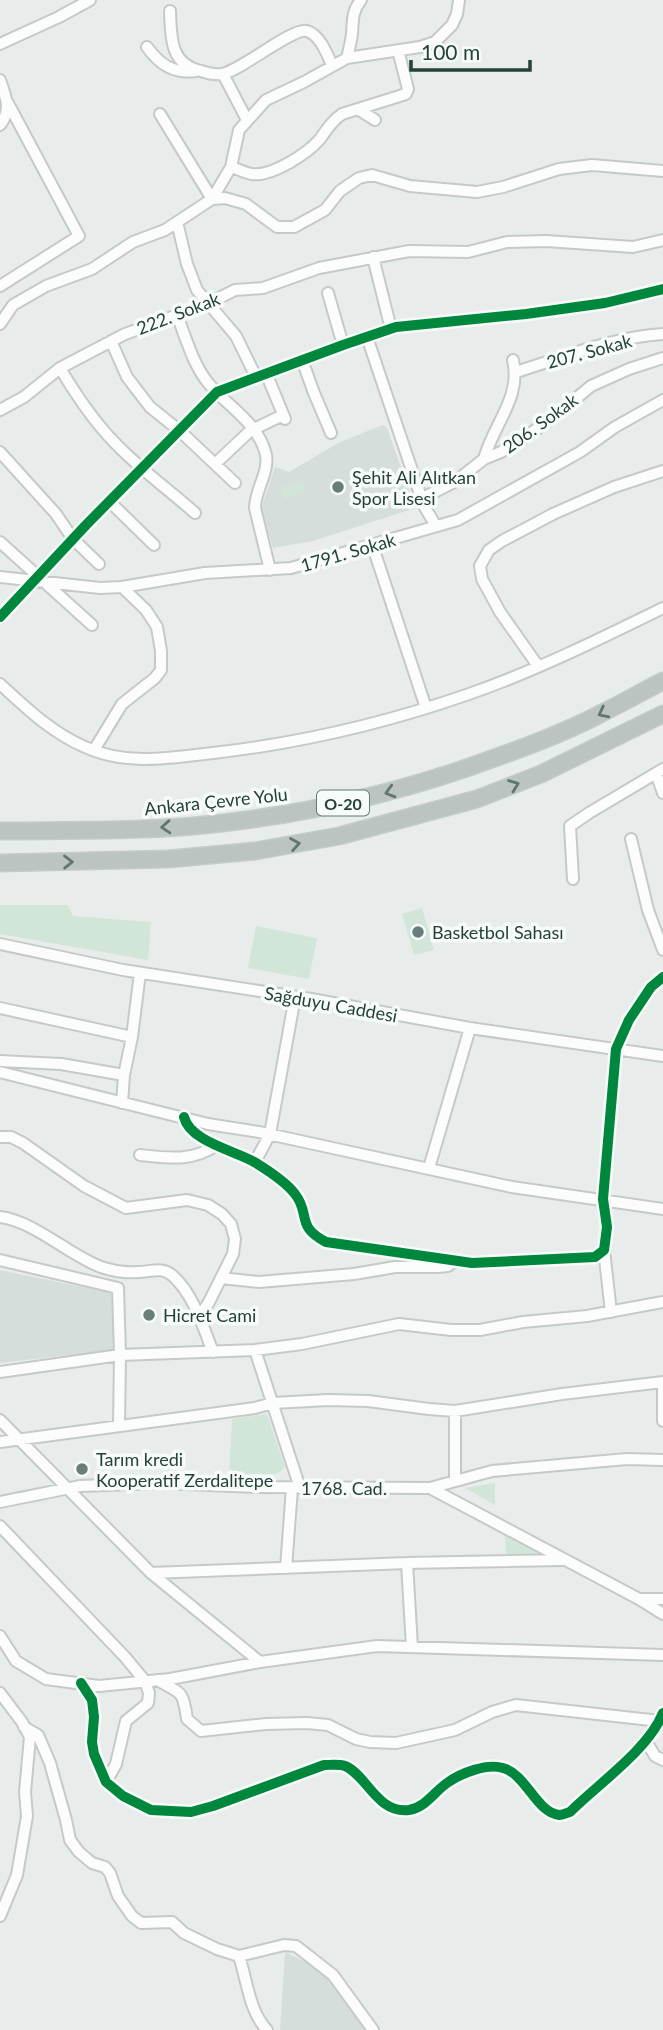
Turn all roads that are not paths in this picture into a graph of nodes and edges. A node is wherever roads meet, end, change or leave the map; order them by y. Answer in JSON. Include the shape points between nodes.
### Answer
{"nodes":[{"id":1,"x":90,"y":0,"type":"edge"},
{"id":2,"x":361,"y":0,"type":"edge"},
{"id":3,"x":459,"y":0,"type":"edge"},
{"id":4,"x":170,"y":11,"type":"dead end"},
{"id":5,"x":0,"y":44,"type":"edge"},
{"id":6,"x":147,"y":47,"type":"dead end"},
{"id":7,"x":398,"y":50,"type":"junction"},
{"id":8,"x":347,"y":58,"type":"junction"},
{"id":9,"x":332,"y":65,"type":"junction"},
{"id":10,"x":199,"y":71,"type":"junction"},
{"id":11,"x":223,"y":74,"type":"junction"},
{"id":12,"x":0,"y":80,"type":"edge"},
{"id":13,"x":8,"y":103,"type":"junction"},
{"id":14,"x":358,"y":109,"type":"junction"},
{"id":15,"x":160,"y":114,"type":"dead end"},
{"id":16,"x":247,"y":120,"type":"junction"},
{"id":17,"x":374,"y":120,"type":"dead end"},
{"id":18,"x":0,"y":125,"type":"edge"},
{"id":19,"x":231,"y":167,"type":"junction"},
{"id":20,"x":663,"y":171,"type":"edge"},
{"id":21,"x":212,"y":199,"type":"junction"},
{"id":22,"x":177,"y":222,"type":"junction"},
{"id":23,"x":663,"y":240,"type":"edge"},
{"id":24,"x":373,"y":257,"type":"junction"},
{"id":25,"x":0,"y":286,"type":"edge"},
{"id":26,"x":663,"y":289,"type":"edge"},
{"id":27,"x":328,"y":293,"type":"dead end"},
{"id":28,"x":209,"y":304,"type":"junction"},
{"id":29,"x":13,"y":305,"type":"junction"},
{"id":30,"x":0,"y":313,"type":"edge"},
{"id":31,"x":177,"y":316,"type":"junction"},
{"id":32,"x":0,"y":324,"type":"edge"},
{"id":33,"x":391,"y":329,"type":"junction"},
{"id":34,"x":663,"y":334,"type":"edge"},
{"id":35,"x":367,"y":337,"type":"junction"},
{"id":36,"x":111,"y":341,"type":"junction"},
{"id":37,"x":343,"y":345,"type":"junction"},
{"id":38,"x":663,"y":358,"type":"edge"},
{"id":39,"x":302,"y":360,"type":"junction"},
{"id":40,"x":60,"y":368,"type":"junction"},
{"id":41,"x":261,"y":375,"type":"junction"},
{"id":42,"x":217,"y":392,"type":"junction"},
{"id":43,"x":663,"y":400,"type":"edge"},
{"id":44,"x":0,"y":410,"type":"edge"},
{"id":45,"x":253,"y":428,"type":"junction"},
{"id":46,"x":180,"y":431,"type":"junction"},
{"id":47,"x":331,"y":433,"type":"dead end"},
{"id":48,"x":0,"y":452,"type":"edge"},
{"id":49,"x":484,"y":459,"type":"junction"},
{"id":50,"x":215,"y":464,"type":"junction"},
{"id":51,"x":143,"y":468,"type":"junction"},
{"id":52,"x":663,"y":471,"type":"edge"},
{"id":53,"x":235,"y":483,"type":"dead end"},
{"id":54,"x":421,"y":499,"type":"junction"},
{"id":55,"x":110,"y":502,"type":"junction"},
{"id":56,"x":195,"y":513,"type":"dead end"},
{"id":57,"x":436,"y":526,"type":"junction"},
{"id":58,"x":73,"y":539,"type":"junction"},
{"id":59,"x":0,"y":542,"type":"edge"},
{"id":60,"x":372,"y":544,"type":"junction"},
{"id":61,"x":154,"y":545,"type":"dead end"},
{"id":62,"x":99,"y":564,"type":"dead end"},
{"id":63,"x":270,"y":570,"type":"junction"},
{"id":64,"x":0,"y":578,"type":"edge"},
{"id":65,"x":38,"y":580,"type":"junction"},
{"id":66,"x":122,"y":587,"type":"junction"},
{"id":67,"x":663,"y":608,"type":"edge"},
{"id":68,"x":0,"y":617,"type":"edge"},
{"id":69,"x":92,"y":625,"type":"dead end"},
{"id":70,"x":538,"y":666,"type":"junction"},
{"id":71,"x":663,"y":681,"type":"edge"},
{"id":72,"x":0,"y":684,"type":"edge"},
{"id":73,"x":426,"y":708,"type":"junction"},
{"id":74,"x":663,"y":714,"type":"edge"},
{"id":75,"x":94,"y":750,"type":"junction"},
{"id":76,"x":660,"y":771,"type":"edge"},
{"id":77,"x":663,"y":793,"type":"edge"},
{"id":78,"x":0,"y":831,"type":"edge"},
{"id":79,"x":631,"y":839,"type":"dead end"},
{"id":80,"x":0,"y":863,"type":"edge"},
{"id":81,"x":573,"y":879,"type":"dead end"},
{"id":82,"x":0,"y":944,"type":"edge"},
{"id":83,"x":663,"y":950,"type":"edge"},
{"id":84,"x":140,"y":973,"type":"junction"},
{"id":85,"x":663,"y":976,"type":"edge"},
{"id":86,"x":295,"y":997,"type":"junction"},
{"id":87,"x":0,"y":1008,"type":"edge"},
{"id":88,"x":470,"y":1028,"type":"junction"},
{"id":89,"x":132,"y":1037,"type":"junction"},
{"id":90,"x":616,"y":1049,"type":"junction"},
{"id":91,"x":663,"y":1056,"type":"edge"},
{"id":92,"x":0,"y":1061,"type":"edge"},
{"id":93,"x":0,"y":1072,"type":"edge"},
{"id":94,"x":124,"y":1075,"type":"junction"},
{"id":95,"x":122,"y":1102,"type":"junction"},
{"id":96,"x":184,"y":1117,"type":"junction"},
{"id":97,"x":270,"y":1134,"type":"junction"},
{"id":98,"x":0,"y":1137,"type":"edge"},
{"id":99,"x":216,"y":1145,"type":"junction"},
{"id":100,"x":140,"y":1155,"type":"dead end"},
{"id":101,"x":255,"y":1162,"type":"junction"},
{"id":102,"x":429,"y":1168,"type":"junction"},
{"id":103,"x":603,"y":1199,"type":"junction"},
{"id":104,"x":663,"y":1209,"type":"edge"},
{"id":105,"x":0,"y":1217,"type":"edge"},
{"id":106,"x":604,"y":1250,"type":"junction"},
{"id":107,"x":0,"y":1260,"type":"edge"},
{"id":108,"x":455,"y":1261,"type":"junction"},
{"id":109,"x":221,"y":1278,"type":"junction"},
{"id":110,"x":663,"y":1302,"type":"edge"},
{"id":111,"x":611,"y":1312,"type":"junction"},
{"id":112,"x":199,"y":1317,"type":"junction"},
{"id":113,"x":254,"y":1350,"type":"junction"},
{"id":114,"x":213,"y":1352,"type":"junction"},
{"id":115,"x":120,"y":1355,"type":"junction"},
{"id":116,"x":0,"y":1372,"type":"edge"},
{"id":117,"x":663,"y":1382,"type":"edge"},
{"id":118,"x":273,"y":1404,"type":"junction"},
{"id":119,"x":456,"y":1411,"type":"junction"},
{"id":120,"x":0,"y":1420,"type":"edge"},
{"id":121,"x":663,"y":1421,"type":"edge"},
{"id":122,"x":119,"y":1425,"type":"junction"},
{"id":123,"x":22,"y":1441,"type":"junction"},
{"id":124,"x":0,"y":1442,"type":"edge"},
{"id":125,"x":663,"y":1460,"type":"edge"},
{"id":126,"x":456,"y":1480,"type":"junction"},
{"id":127,"x":66,"y":1488,"type":"junction"},
{"id":128,"x":296,"y":1488,"type":"junction"},
{"id":129,"x":430,"y":1488,"type":"junction"},
{"id":130,"x":0,"y":1502,"type":"edge"},
{"id":131,"x":0,"y":1527,"type":"edge"},
{"id":132,"x":565,"y":1560,"type":"junction"},
{"id":133,"x":407,"y":1563,"type":"junction"},
{"id":134,"x":286,"y":1568,"type":"junction"},
{"id":135,"x":151,"y":1573,"type":"junction"},
{"id":136,"x":639,"y":1599,"type":"junction"},
{"id":137,"x":663,"y":1599,"type":"edge"},
{"id":138,"x":663,"y":1615,"type":"edge"},
{"id":139,"x":0,"y":1636,"type":"edge"},
{"id":140,"x":412,"y":1647,"type":"junction"},
{"id":141,"x":663,"y":1655,"type":"edge"},
{"id":142,"x":260,"y":1662,"type":"junction"},
{"id":143,"x":157,"y":1680,"type":"junction"},
{"id":144,"x":145,"y":1681,"type":"junction"},
{"id":145,"x":80,"y":1683,"type":"junction"},
{"id":146,"x":0,"y":1693,"type":"edge"},
{"id":147,"x":662,"y":1717,"type":"edge"},
{"id":148,"x":24,"y":1727,"type":"junction"},
{"id":149,"x":646,"y":1741,"type":"junction"},
{"id":150,"x":663,"y":1760,"type":"edge"},
{"id":151,"x":106,"y":1782,"type":"junction"},
{"id":152,"x":0,"y":1916,"type":"edge"},
{"id":153,"x":239,"y":1956,"type":"junction"},
{"id":154,"x":267,"y":2030,"type":"edge"},
{"id":155,"x":373,"y":2030,"type":"edge"}],
"edges":[{"from":1,"to":5,"type":"street"},
{"from":2,"to":8,"type":"street","via":[[351,20]]},
{"from":3,"to":7,"type":"street","via":[[452,25],[435,42]]},
{"from":4,"to":10,"type":"street","via":[[172,40],[180,62]]},
{"from":6,"to":10,"type":"street","via":[[165,66],[182,73]]},
{"from":7,"to":8,"type":"street"},
{"from":7,"to":14,"type":"street","via":[[406,94]]},
{"from":8,"to":9,"type":"street"},
{"from":9,"to":11,"type":"street","via":[[321,42],[300,30]]},
{"from":9,"to":16,"type":"street","via":[[265,100]]},
{"from":10,"to":11,"type":"street"},
{"from":11,"to":16,"type":"street"},
{"from":12,"to":13,"type":"street"},
{"from":13,"to":18,"type":"street"},
{"from":13,"to":25,"type":"street","via":[[79,236]]},
{"from":14,"to":17,"type":"street"},
{"from":14,"to":19,"type":"street","via":[[342,114],[307,152],[278,168],[250,174]]},
{"from":15,"to":21,"type":"street"},
{"from":16,"to":19,"type":"street","via":[[239,130]]},
{"from":19,"to":21,"type":"street"},
{"from":20,"to":21,"type":"street","via":[[592,165],[559,169],[477,192],[410,186],[372,175],[359,178],[340,191],[325,210],[294,227],[277,227],[246,204]]},
{"from":21,"to":22,"type":"street"},
{"from":22,"to":28,"type":"street","via":[[197,290]]},
{"from":22,"to":29,"type":"street","via":[[133,242],[92,269],[46,286]]},
{"from":23,"to":24,"type":"street","via":[[633,247],[507,242],[468,252],[409,251]]},
{"from":24,"to":28,"type":"street","name":"222. Sokak","via":[[319,268],[262,288],[235,290]]},
{"from":24,"to":33,"type":"street"},
{"from":26,"to":33,"type":"street","via":[[592,304]]},
{"from":27,"to":37,"type":"street"},
{"from":28,"to":31,"type":"street","name":"222. Sokak"},
{"from":28,"to":41,"type":"street"},
{"from":29,"to":30,"type":"street"},
{"from":29,"to":32,"type":"street"},
{"from":31,"to":36,"type":"street","name":"222. Sokak"},
{"from":31,"to":42,"type":"street","via":[[194,358]]},
{"from":33,"to":35,"type":"street"},
{"from":34,"to":49,"type":"street","name":"207. Sokak","via":[[514,366],[516,380],[508,407]]},
{"from":35,"to":37,"type":"street"},
{"from":35,"to":54,"type":"street"},
{"from":36,"to":40,"type":"street","name":"222. Sokak"},
{"from":36,"to":46,"type":"street","via":[[127,377],[150,407]]},
{"from":37,"to":39,"type":"street"},
{"from":38,"to":49,"type":"street","name":"206. Sokak","via":[[591,386],[527,436]]},
{"from":39,"to":41,"type":"street"},
{"from":39,"to":47,"type":"street"},
{"from":40,"to":44,"type":"street","name":"222. Sokak"},
{"from":40,"to":51,"type":"street","via":[[92,418]]},
{"from":41,"to":42,"type":"street"},
{"from":41,"to":45,"type":"street","via":[[285,418]]},
{"from":42,"to":45,"type":"street"},
{"from":42,"to":46,"type":"street"},
{"from":43,"to":57,"type":"street","name":"1791. Sokak","via":[[512,491],[458,520]]},
{"from":45,"to":50,"type":"street"},
{"from":45,"to":63,"type":"street","via":[[266,458],[255,508]]},
{"from":46,"to":50,"type":"street"},
{"from":46,"to":51,"type":"street"},
{"from":48,"to":58,"type":"street"},
{"from":49,"to":54,"type":"street","name":"206. Sokak","via":[[456,481]]},
{"from":50,"to":53,"type":"street"},
{"from":51,"to":55,"type":"street"},
{"from":51,"to":56,"type":"street"},
{"from":52,"to":70,"type":"street","via":[[553,514],[489,550],[481,566],[482,579]]},
{"from":54,"to":57,"type":"street"},
{"from":55,"to":58,"type":"street"},
{"from":55,"to":61,"type":"street"},
{"from":57,"to":60,"type":"street","name":"1791. Sokak"},
{"from":58,"to":62,"type":"street"},
{"from":58,"to":65,"type":"street"},
{"from":59,"to":65,"type":"street"},
{"from":60,"to":63,"type":"street","name":"1791. Sokak"},
{"from":60,"to":73,"type":"street"},
{"from":63,"to":66,"type":"street","name":"1791. Sokak","via":[[205,573]]},
{"from":64,"to":65,"type":"street","name":"1791. Sokak"},
{"from":65,"to":66,"type":"street","name":"1791. Sokak"},
{"from":65,"to":68,"type":"street"},
{"from":65,"to":69,"type":"street"},
{"from":66,"to":75,"type":"street","via":[[157,627],[161,670],[121,704]]},
{"from":67,"to":70,"type":"street"},
{"from":70,"to":73,"type":"street"},
{"from":71,"to":78,"type":"highway","name":"Ankara Çevre Yolu","number":"O-20","one_way":true,"via":[[528,746],[380,795],[220,823]]},
{"from":72,"to":75,"type":"street","via":[[43,723]]},
{"from":73,"to":75,"type":"street","via":[[306,739],[187,757],[150,760]]},
{"from":80,"to":74,"type":"highway","number":"O-20","one_way":true,"via":[[168,859],[255,851],[339,836],[477,799],[541,774]]},
{"from":76,"to":77,"type":"street"},
{"from":76,"to":81,"type":"street","via":[[570,827]]},
{"from":79,"to":83,"type":"street"},
{"from":82,"to":84,"type":"street","name":"Sağduyu Caddesi"},
{"from":84,"to":86,"type":"street","name":"Sağduyu Caddesi"},
{"from":84,"to":89,"type":"street"},
{"from":85,"to":90,"type":"street","via":[[629,1020]]},
{"from":86,"to":88,"type":"street","name":"Sağduyu Caddesi"},
{"from":86,"to":97,"type":"street"},
{"from":87,"to":89,"type":"street"},
{"from":88,"to":90,"type":"street","name":"Sağduyu Caddesi"},
{"from":88,"to":102,"type":"street"},
{"from":89,"to":94,"type":"street"},
{"from":90,"to":91,"type":"street","name":"Sağduyu Caddesi"},
{"from":90,"to":103,"type":"street"},
{"from":92,"to":94,"type":"street","via":[[61,1064]]},
{"from":93,"to":95,"type":"street"},
{"from":94,"to":95,"type":"street"},
{"from":95,"to":96,"type":"street"},
{"from":96,"to":97,"type":"street"},
{"from":96,"to":99,"type":"street","via":[[188,1127]]},
{"from":97,"to":101,"type":"street"},
{"from":97,"to":102,"type":"street"},
{"from":98,"to":109,"type":"street","via":[[23,1143],[84,1186],[126,1208],[187,1200],[208,1205],[231,1224],[235,1239]]},
{"from":99,"to":100,"type":"street","via":[[193,1156]]},
{"from":99,"to":101,"type":"street"},
{"from":101,"to":108,"type":"street","via":[[296,1195],[309,1231],[326,1242]]},
{"from":102,"to":103,"type":"street","via":[[512,1187]]},
{"from":103,"to":104,"type":"street"},
{"from":103,"to":106,"type":"street"},
{"from":105,"to":112,"type":"street","via":[[24,1224],[100,1266],[120,1272],[157,1269],[172,1274]]},
{"from":106,"to":108,"type":"street","via":[[595,1258],[576,1260]]},
{"from":106,"to":111,"type":"street"},
{"from":107,"to":115,"type":"street","via":[[118,1288]]},
{"from":108,"to":109,"type":"street","via":[[448,1266],[259,1282]]},
{"from":109,"to":112,"type":"street"},
{"from":110,"to":111,"type":"street"},
{"from":111,"to":113,"type":"street","via":[[480,1330],[398,1324]]},
{"from":112,"to":114,"type":"street"},
{"from":113,"to":114,"type":"street"},
{"from":113,"to":118,"type":"street"},
{"from":114,"to":115,"type":"street"},
{"from":115,"to":116,"type":"street"},
{"from":115,"to":122,"type":"street"},
{"from":117,"to":119,"type":"street"},
{"from":117,"to":121,"type":"street"},
{"from":118,"to":119,"type":"street","via":[[368,1401]]},
{"from":118,"to":122,"type":"street"},
{"from":118,"to":128,"type":"street"},
{"from":119,"to":126,"type":"street"},
{"from":120,"to":123,"type":"street"},
{"from":122,"to":123,"type":"street"},
{"from":123,"to":124,"type":"street"},
{"from":123,"to":127,"type":"street"},
{"from":125,"to":126,"type":"street","via":[[492,1471]]},
{"from":126,"to":129,"type":"street"},
{"from":127,"to":128,"type":"street","name":"1768. Cad.","via":[[161,1483]]},
{"from":127,"to":130,"type":"street","name":"1768. Cad."},
{"from":127,"to":135,"type":"street"},
{"from":128,"to":129,"type":"street","name":"1768. Cad."},
{"from":128,"to":134,"type":"street"},
{"from":129,"to":132,"type":"street","name":"1768. Cad."},
{"from":131,"to":144,"type":"street"},
{"from":132,"to":133,"type":"street"},
{"from":132,"to":136,"type":"street","name":"1768. Cad."},
{"from":133,"to":134,"type":"street"},
{"from":133,"to":140,"type":"street"},
{"from":134,"to":135,"type":"street"},
{"from":135,"to":142,"type":"street"},
{"from":136,"to":137,"type":"street","name":"1768. Cad."},
{"from":136,"to":138,"type":"street"},
{"from":139,"to":145,"type":"street","via":[[16,1661],[46,1679]]},
{"from":140,"to":141,"type":"street"},
{"from":140,"to":142,"type":"street","via":[[377,1646]]},
{"from":142,"to":143,"type":"street"},
{"from":143,"to":144,"type":"street"},
{"from":143,"to":147,"type":"street","via":[[181,1694],[187,1719],[201,1731],[307,1723],[328,1725],[356,1740],[396,1743],[455,1730],[516,1705]]},
{"from":144,"to":145,"type":"street","via":[[99,1686]]},
{"from":144,"to":151,"type":"street","via":[[148,1703],[126,1721],[116,1764]]},
{"from":145,"to":151,"type":"street","via":[[92,1700],[94,1754]]},
{"from":146,"to":148,"type":"street"},
{"from":147,"to":149,"type":"street"},
{"from":148,"to":152,"type":"street","via":[[30,1737],[27,1816],[18,1875]]},
{"from":148,"to":153,"type":"street","via":[[38,1735],[50,1763],[69,1840],[110,1873],[132,1916],[141,1923],[172,1923],[184,1933]]},
{"from":149,"to":150,"type":"street"},
{"from":149,"to":151,"type":"street","via":[[570,1812],[559,1815],[541,1805],[519,1778],[492,1766],[448,1782],[422,1806],[407,1810],[380,1800],[357,1773],[342,1765],[304,1771],[191,1812],[151,1810]]},
{"from":153,"to":154,"type":"street","via":[[252,2002]]},
{"from":153,"to":155,"type":"street","via":[[284,1944],[296,1946],[333,1975]]}]}
